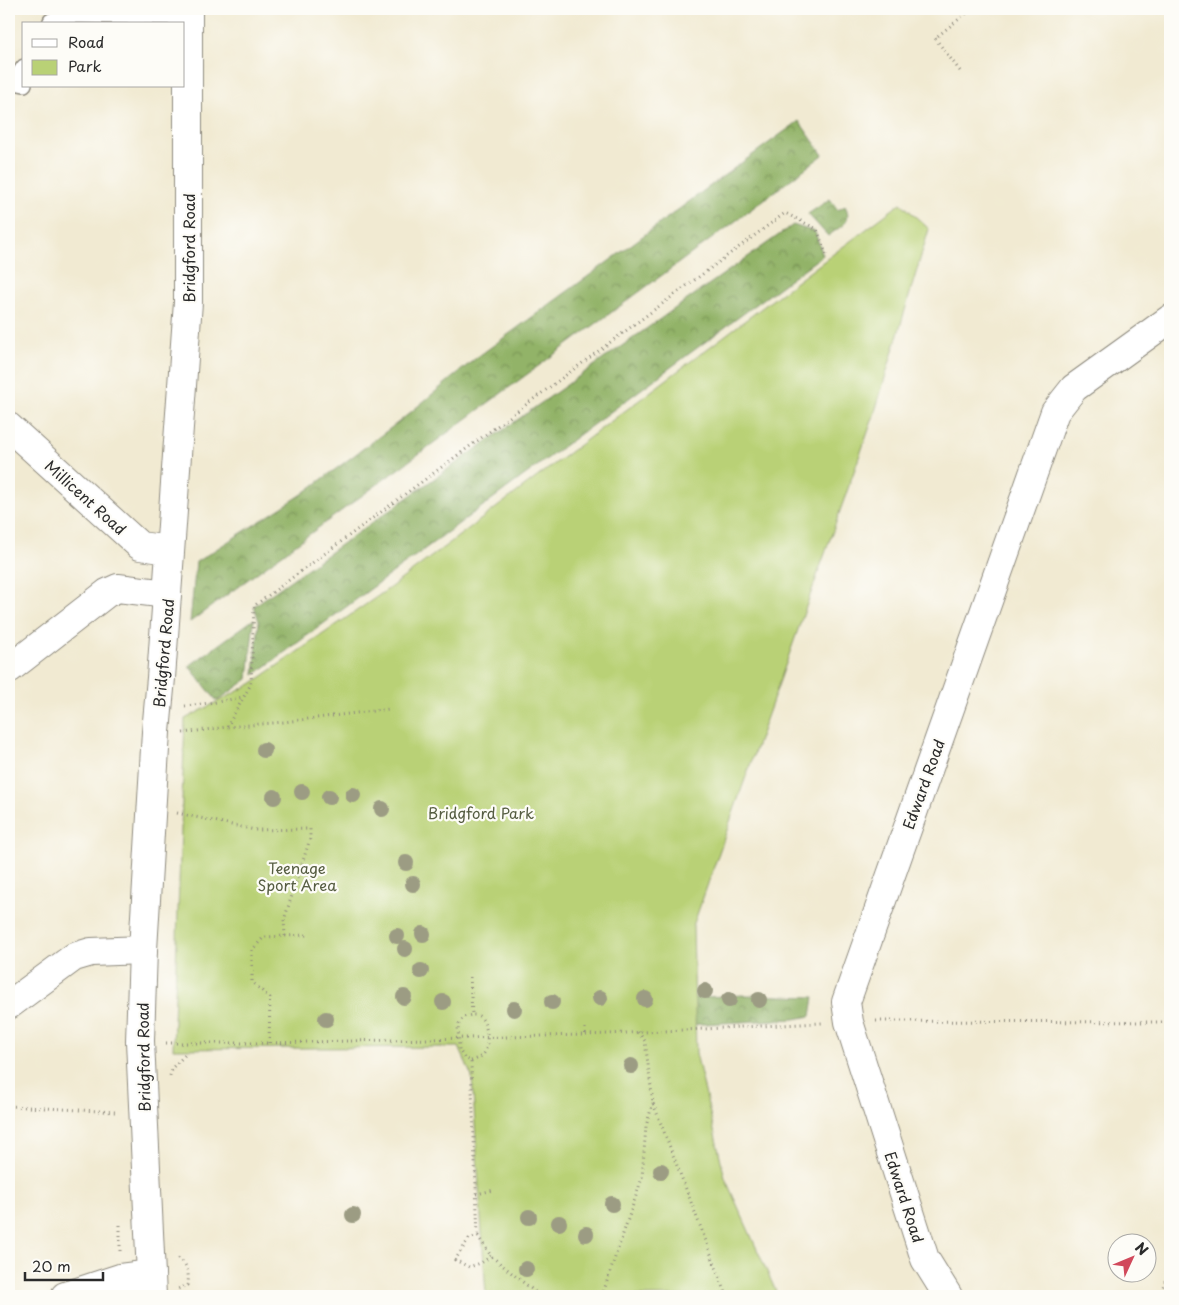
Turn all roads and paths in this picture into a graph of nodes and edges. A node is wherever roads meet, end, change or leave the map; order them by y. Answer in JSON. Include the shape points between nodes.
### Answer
{"nodes":[{"id":1,"x":972,"y":9,"type":"edge"},
{"id":2,"x":188,"y":13,"type":"edge"},
{"id":3,"x":51,"y":22,"type":"edge"},
{"id":4,"x":22,"y":70,"type":"edge"},
{"id":5,"x":960,"y":71,"type":"dead end"},
{"id":6,"x":22,"y":84,"type":"edge"},
{"id":7,"x":186,"y":84,"type":"edge"},
{"id":8,"x":827,"y":257,"type":"dead end"},
{"id":9,"x":1170,"y":319,"type":"edge"},
{"id":10,"x":9,"y":427,"type":"edge"},
{"id":11,"x":170,"y":550,"type":"junction"},
{"id":12,"x":167,"y":594,"type":"junction"},
{"id":13,"x":9,"y":669,"type":"edge"},
{"id":14,"x":244,"y":696,"type":"junction"},
{"id":15,"x":181,"y":706,"type":"dead end"},
{"id":16,"x":389,"y":709,"type":"dead end"},
{"id":17,"x":227,"y":727,"type":"junction"},
{"id":18,"x":185,"y":733,"type":"dead end"},
{"id":19,"x":183,"y":813,"type":"dead end"},
{"id":20,"x":301,"y":935,"type":"junction"},
{"id":21,"x":308,"y":935,"type":"dead end"},
{"id":22,"x":285,"y":936,"type":"junction"},
{"id":23,"x":302,"y":940,"type":"dead end"},
{"id":24,"x":143,"y":950,"type":"junction"},
{"id":25,"x":470,"y":977,"type":"dead end"},
{"id":26,"x":9,"y":1005,"type":"edge"},
{"id":27,"x":472,"y":1015,"type":"junction"},
{"id":28,"x":849,"y":1022,"type":"junction"},
{"id":29,"x":1170,"y":1022,"type":"edge"},
{"id":30,"x":585,"y":1028,"type":"dead end"},
{"id":31,"x":638,"y":1032,"type":"junction"},
{"id":32,"x":585,"y":1035,"type":"junction"},
{"id":33,"x":487,"y":1037,"type":"junction"},
{"id":34,"x":457,"y":1038,"type":"junction"},
{"id":35,"x":140,"y":1041,"type":"junction"},
{"id":36,"x":269,"y":1043,"type":"junction"},
{"id":37,"x":185,"y":1055,"type":"dead end"},
{"id":38,"x":471,"y":1061,"type":"junction"},
{"id":39,"x":170,"y":1075,"type":"dead end"},
{"id":40,"x":653,"y":1103,"type":"junction"},
{"id":41,"x":9,"y":1106,"type":"edge"},
{"id":42,"x":120,"y":1112,"type":"dead end"},
{"id":43,"x":494,"y":1190,"type":"dead end"},
{"id":44,"x":476,"y":1194,"type":"junction"},
{"id":45,"x":478,"y":1236,"type":"junction"},
{"id":46,"x":491,"y":1256,"type":"junction"},
{"id":47,"x":1170,"y":1266,"type":"edge"},
{"id":48,"x":151,"y":1285,"type":"edge"},
{"id":49,"x":65,"y":1296,"type":"edge"},
{"id":50,"x":540,"y":1296,"type":"edge"},
{"id":51,"x":602,"y":1296,"type":"edge"},
{"id":52,"x":726,"y":1296,"type":"edge"},
{"id":53,"x":948,"y":1296,"type":"edge"},
{"id":54,"x":1160,"y":1296,"type":"edge"}],
"edges":[{"from":1,"to":5,"type":"path","via":[[934,38]]},
{"from":2,"to":3,"type":"lane","via":[[67,15]]},
{"from":2,"to":7,"type":"street","name":"Bridgford Road"},
{"from":4,"to":6,"type":"lane","via":[[14,82]]},
{"from":7,"to":11,"type":"street","name":"Bridgford Road","via":[[188,302]]},
{"from":8,"to":14,"type":"path","via":[[817,229],[785,214],[254,606],[251,684]]},
{"from":9,"to":28,"type":"street","name":"Edward Road","via":[[1074,388],[1056,412],[846,1002]]},
{"from":10,"to":11,"type":"street","name":"Millicent Road","via":[[140,546]]},
{"from":11,"to":12,"type":"street","name":"Bridgford Road"},
{"from":12,"to":13,"type":"street","via":[[118,588],[107,593]]},
{"from":12,"to":24,"type":"street","name":"Bridgford Road"},
{"from":14,"to":15,"type":"path"},
{"from":14,"to":17,"type":"path"},
{"from":16,"to":17,"type":"path"},
{"from":17,"to":18,"type":"path"},
{"from":19,"to":22,"type":"path","via":[[255,830],[310,829],[310,839],[284,920]]},
{"from":20,"to":21,"type":"path"},
{"from":20,"to":22,"type":"path"},
{"from":20,"to":23,"type":"path"},
{"from":22,"to":36,"type":"path","via":[[264,937],[252,950],[252,982],[270,998]]},
{"from":24,"to":26,"type":"street","via":[[90,952],[74,958]]},
{"from":24,"to":35,"type":"street","name":"Bridgford Road"},
{"from":25,"to":27,"type":"path"},
{"from":27,"to":33,"type":"path","via":[[481,1017],[486,1024]]},
{"from":27,"to":34,"type":"path","via":[[463,1018]]},
{"from":28,"to":29,"type":"path"},
{"from":28,"to":31,"type":"path"},
{"from":28,"to":53,"type":"street","name":"Edward Road","via":[[924,1259]]},
{"from":30,"to":32,"type":"path"},
{"from":31,"to":32,"type":"path"},
{"from":31,"to":40,"type":"path","via":[[646,1041]]},
{"from":32,"to":33,"type":"path"},
{"from":33,"to":34,"type":"path"},
{"from":33,"to":38,"type":"path","via":[[486,1048],[480,1058]]},
{"from":34,"to":36,"type":"path"},
{"from":34,"to":38,"type":"path","via":[[458,1050]]},
{"from":35,"to":36,"type":"path"},
{"from":35,"to":48,"type":"street","name":"Bridgford Road"},
{"from":37,"to":39,"type":"path"},
{"from":38,"to":44,"type":"path"},
{"from":40,"to":51,"type":"path","via":[[646,1126],[642,1178]]},
{"from":40,"to":52,"type":"path"},
{"from":41,"to":42,"type":"path"},
{"from":43,"to":44,"type":"path"},
{"from":44,"to":45,"type":"path"},
{"from":45,"to":46,"type":"path"},
{"from":45,"to":46,"type":"path","via":[[469,1239],[455,1260],[469,1267]]},
{"from":46,"to":50,"type":"path"},
{"from":47,"to":54,"type":"path"},
{"from":48,"to":49,"type":"street","via":[[120,1278]]}]}
